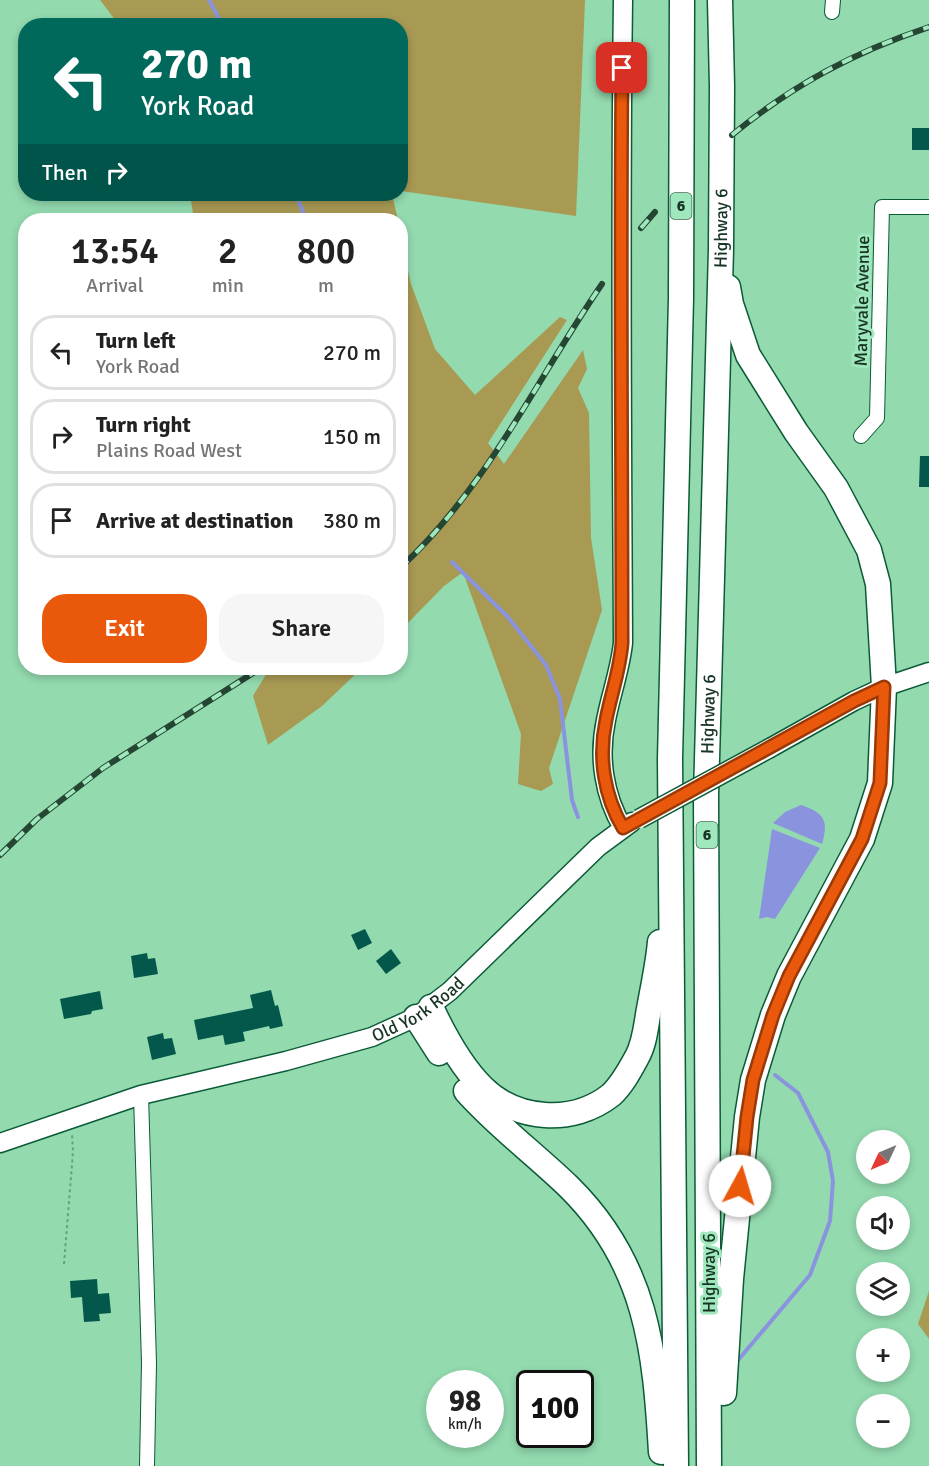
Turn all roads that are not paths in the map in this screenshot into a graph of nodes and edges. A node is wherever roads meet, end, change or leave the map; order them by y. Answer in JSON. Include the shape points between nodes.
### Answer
{"nodes":[{"id":1,"x":623,"y":0,"type":"edge"},
{"id":2,"x":682,"y":0,"type":"edge"},
{"id":3,"x":720,"y":0,"type":"edge"},
{"id":4,"x":929,"y":207,"type":"edge"},
{"id":5,"x":721,"y":249,"type":"junction"},
{"id":6,"x":861,"y":436,"type":"dead end"},
{"id":7,"x":929,"y":672,"type":"edge"},
{"id":8,"x":884,"y":687,"type":"junction"},
{"id":9,"x":670,"y":759,"type":"junction"},
{"id":10,"x":623,"y":828,"type":"junction"},
{"id":11,"x":423,"y":1012,"type":"junction"},
{"id":12,"x":141,"y":1095,"type":"junction"},
{"id":13,"x":0,"y":1143,"type":"edge"},
{"id":14,"x":147,"y":1466,"type":"edge"},
{"id":15,"x":662,"y":1466,"type":"edge"},
{"id":16,"x":676,"y":1466,"type":"edge"},
{"id":17,"x":709,"y":1466,"type":"edge"},
{"id":18,"x":719,"y":1466,"type":"edge"}],
"edges":[{"from":1,"to":10,"type":"main road","via":[[622,643],[602,750],[610,800]]},
{"from":2,"to":9,"type":"highway","name":"Highway 6","number":"6","via":[[681,298]]},
{"from":3,"to":5,"type":"highway","name":"Highway 6","number":"6"},
{"from":4,"to":6,"type":"street","name":"Maryvale Avenue","via":[[882,207],[877,418]]},
{"from":5,"to":8,"type":"highway","via":[[748,355],[836,488],[868,550],[878,584]]},
{"from":5,"to":17,"type":"highway","name":"Highway 6","number":"6","via":[[706,796]]},
{"from":7,"to":8,"type":"main road","name":"Old York Road"},
{"from":8,"to":10,"type":"main road","name":"Old York Road","bridge":true},
{"from":8,"to":18,"type":"highway","via":[[880,783],[862,839],[789,976],[753,1080],[731,1279]]},
{"from":9,"to":11,"type":"highway","via":[[660,944],[654,983],[639,1055],[612,1094],[570,1115],[550,1116],[512,1108],[482,1087]]},
{"from":9,"to":16,"type":"highway","name":"Highway 6","number":"6"},
{"from":10,"to":11,"type":"main road","name":"Old York Road"},
{"from":11,"to":12,"type":"main road","name":"Old York Road","via":[[372,1037]]},
{"from":11,"to":15,"type":"highway","via":[[455,1077],[480,1106],[571,1189],[595,1216],[627,1266],[652,1350]]},
{"from":12,"to":13,"type":"main road","name":"Old York Road"},
{"from":12,"to":14,"type":"street","via":[[149,1363]]}]}
